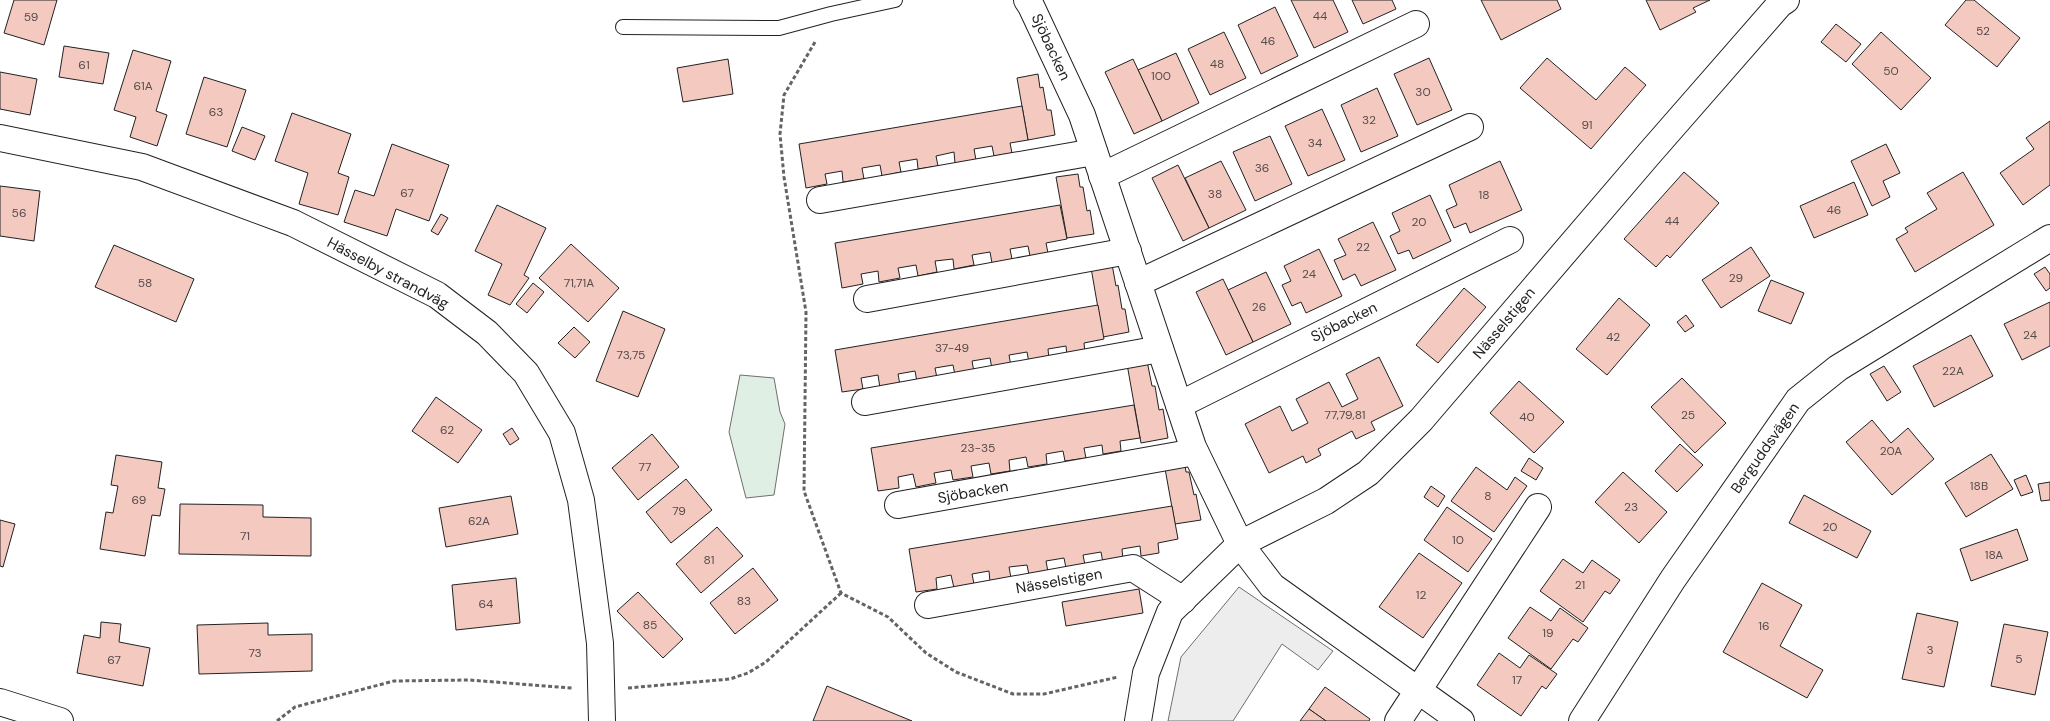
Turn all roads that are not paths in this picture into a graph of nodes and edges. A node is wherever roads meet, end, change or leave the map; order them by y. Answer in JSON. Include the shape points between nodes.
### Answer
{"nodes":[{"id":1,"x":895,"y":0,"type":"edge"},
{"id":2,"x":1026,"y":0,"type":"edge"},
{"id":3,"x":1786,"y":0,"type":"edge"},
{"id":4,"x":1416,"y":24,"type":"dead end"},
{"id":5,"x":623,"y":27,"type":"dead end"},
{"id":6,"x":1470,"y":127,"type":"dead end"},
{"id":7,"x":0,"y":138,"type":"edge"},
{"id":8,"x":1098,"y":164,"type":"junction"},
{"id":9,"x":820,"y":200,"type":"dead end"},
{"id":10,"x":2050,"y":238,"type":"edge"},
{"id":11,"x":1510,"y":240,"type":"dead end"},
{"id":12,"x":1128,"y":252,"type":"junction"},
{"id":13,"x":1138,"y":283,"type":"junction"},
{"id":14,"x":867,"y":299,"type":"dead end"},
{"id":15,"x":1160,"y":349,"type":"junction"},
{"id":16,"x":866,"y":402,"type":"dead end"},
{"id":17,"x":1179,"y":404,"type":"junction"},
{"id":18,"x":1196,"y":452,"type":"junction"},
{"id":19,"x":898,"y":505,"type":"dead end"},
{"id":20,"x":1538,"y":508,"type":"dead end"},
{"id":21,"x":1240,"y":544,"type":"junction"},
{"id":22,"x":1183,"y":600,"type":"junction"},
{"id":23,"x":928,"y":605,"type":"dead end"},
{"id":24,"x":1418,"y":690,"type":"junction"},
{"id":25,"x":0,"y":702,"type":"edge"},
{"id":26,"x":60,"y":721,"type":"edge"},
{"id":27,"x":602,"y":721,"type":"edge"},
{"id":28,"x":1138,"y":721,"type":"edge"},
{"id":29,"x":1398,"y":721,"type":"edge"},
{"id":30,"x":1461,"y":721,"type":"edge"},
{"id":31,"x":1582,"y":721,"type":"edge"}],
"edges":[{"from":1,"to":5,"type":"lane","via":[[779,28]]},
{"from":2,"to":8,"type":"street","name":"Sjöbacken","via":[[1032,6],[1082,115]]},
{"from":3,"to":21,"type":"street","name":"Nässelstigen","via":[[1648,155],[1415,427],[1361,478],[1326,501]]},
{"from":4,"to":8,"type":"street"},
{"from":6,"to":13,"type":"street"},
{"from":7,"to":27,"type":"street","name":"Hässelby strandväg","via":[[142,167],[293,223],[437,295],[487,333],[526,373],[562,433],[581,500],[600,643]]},
{"from":8,"to":9,"type":"street"},
{"from":8,"to":12,"type":"street","name":"Sjöbacken"},
{"from":10,"to":31,"type":"street","name":"Berguddsvägen","via":[[1838,368],[1798,400],[1673,579]]},
{"from":11,"to":17,"type":"street","name":"Sjöbacken"},
{"from":12,"to":13,"type":"street","name":"Sjöbacken"},
{"from":12,"to":14,"type":"street"},
{"from":13,"to":15,"type":"street","name":"Sjöbacken"},
{"from":15,"to":16,"type":"street"},
{"from":15,"to":17,"type":"street","name":"Sjöbacken"},
{"from":17,"to":18,"type":"street","name":"Sjöbacken"},
{"from":18,"to":19,"type":"street","name":"Sjöbacken"},
{"from":18,"to":21,"type":"street","name":"Sjöbacken"},
{"from":20,"to":24,"type":"street"},
{"from":21,"to":22,"type":"street","name":"Nässelstigen"},
{"from":21,"to":24,"type":"street","name":"Sjöbacken","via":[[1272,586]]},
{"from":22,"to":23,"type":"street","name":"Nässelstigen","via":[[1133,568]]},
{"from":22,"to":28,"type":"street","name":"Nässelstigen","via":[[1170,612],[1146,673]]},
{"from":24,"to":29,"type":"street"},
{"from":24,"to":30,"type":"street","name":"Sjöbacken"},
{"from":25,"to":26,"type":"street"}]}
